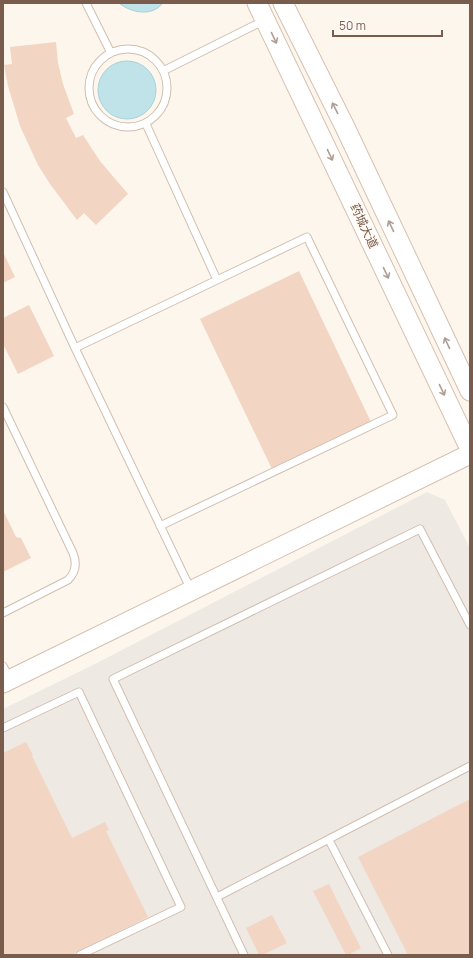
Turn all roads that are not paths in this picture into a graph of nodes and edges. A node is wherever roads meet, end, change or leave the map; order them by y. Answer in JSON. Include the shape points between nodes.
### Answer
{"nodes":[{"id":1,"x":86,"y":3,"type":"edge"},
{"id":2,"x":257,"y":3,"type":"edge"},
{"id":3,"x":283,"y":3,"type":"edge"},
{"id":4,"x":266,"y":20,"type":"junction"},
{"id":5,"x":111,"y":53,"type":"junction"},
{"id":6,"x":163,"y":71,"type":"junction"},
{"id":7,"x":146,"y":124,"type":"junction"},
{"id":8,"x":3,"y":192,"type":"edge"},
{"id":9,"x":217,"y":280,"type":"junction"},
{"id":10,"x":75,"y":348,"type":"junction"},
{"id":11,"x":470,"y":391,"type":"edge"},
{"id":12,"x":3,"y":408,"type":"edge"},
{"id":13,"x":470,"y":449,"type":"edge"},
{"id":14,"x":470,"y":454,"type":"edge"},
{"id":15,"x":160,"y":526,"type":"junction"},
{"id":16,"x":191,"y":591,"type":"junction"},
{"id":17,"x":3,"y":613,"type":"edge"},
{"id":18,"x":470,"y":624,"type":"edge"},
{"id":19,"x":5,"y":676,"type":"edge"},
{"id":20,"x":3,"y":728,"type":"edge"},
{"id":21,"x":470,"y":766,"type":"edge"},
{"id":22,"x":328,"y":840,"type":"junction"},
{"id":23,"x":216,"y":897,"type":"junction"},
{"id":24,"x":80,"y":955,"type":"edge"},
{"id":25,"x":244,"y":955,"type":"edge"},
{"id":26,"x":388,"y":955,"type":"edge"}],
"edges":[{"from":1,"to":5,"type":"lane"},
{"from":2,"to":4,"type":"main road","name":"药城大道"},
{"from":11,"to":3,"type":"main road","name":"药城大道","one_way":true},
{"from":4,"to":6,"type":"lane"},
{"from":4,"to":13,"type":"main road","name":"药城大道","one_way":true},
{"from":5,"to":6,"type":"lane","via":[[124,49],[142,52],[154,59]]},
{"from":5,"to":7,"type":"lane","via":[[99,62],[90,78],[89,88],[93,106],[98,114],[114,125],[132,128]]},
{"from":6,"to":7,"type":"lane","via":[[168,89],[166,98],[157,115]]},
{"from":7,"to":9,"type":"lane"},
{"from":8,"to":10,"type":"lane"},
{"from":9,"to":10,"type":"lane"},
{"from":9,"to":15,"type":"lane","via":[[307,237],[393,416]]},
{"from":10,"to":15,"type":"lane"},
{"from":12,"to":17,"type":"lane","via":[[76,559],[76,565],[75,572],[68,580]]},
{"from":14,"to":16,"type":"main road"},
{"from":15,"to":16,"type":"lane"},
{"from":16,"to":19,"type":"main road"},
{"from":18,"to":23,"type":"lane","via":[[420,529],[113,679]]},
{"from":20,"to":24,"type":"lane","via":[[79,692],[181,907]]},
{"from":21,"to":22,"type":"lane"},
{"from":22,"to":23,"type":"lane"},
{"from":22,"to":26,"type":"lane"},
{"from":23,"to":25,"type":"lane"}]}
